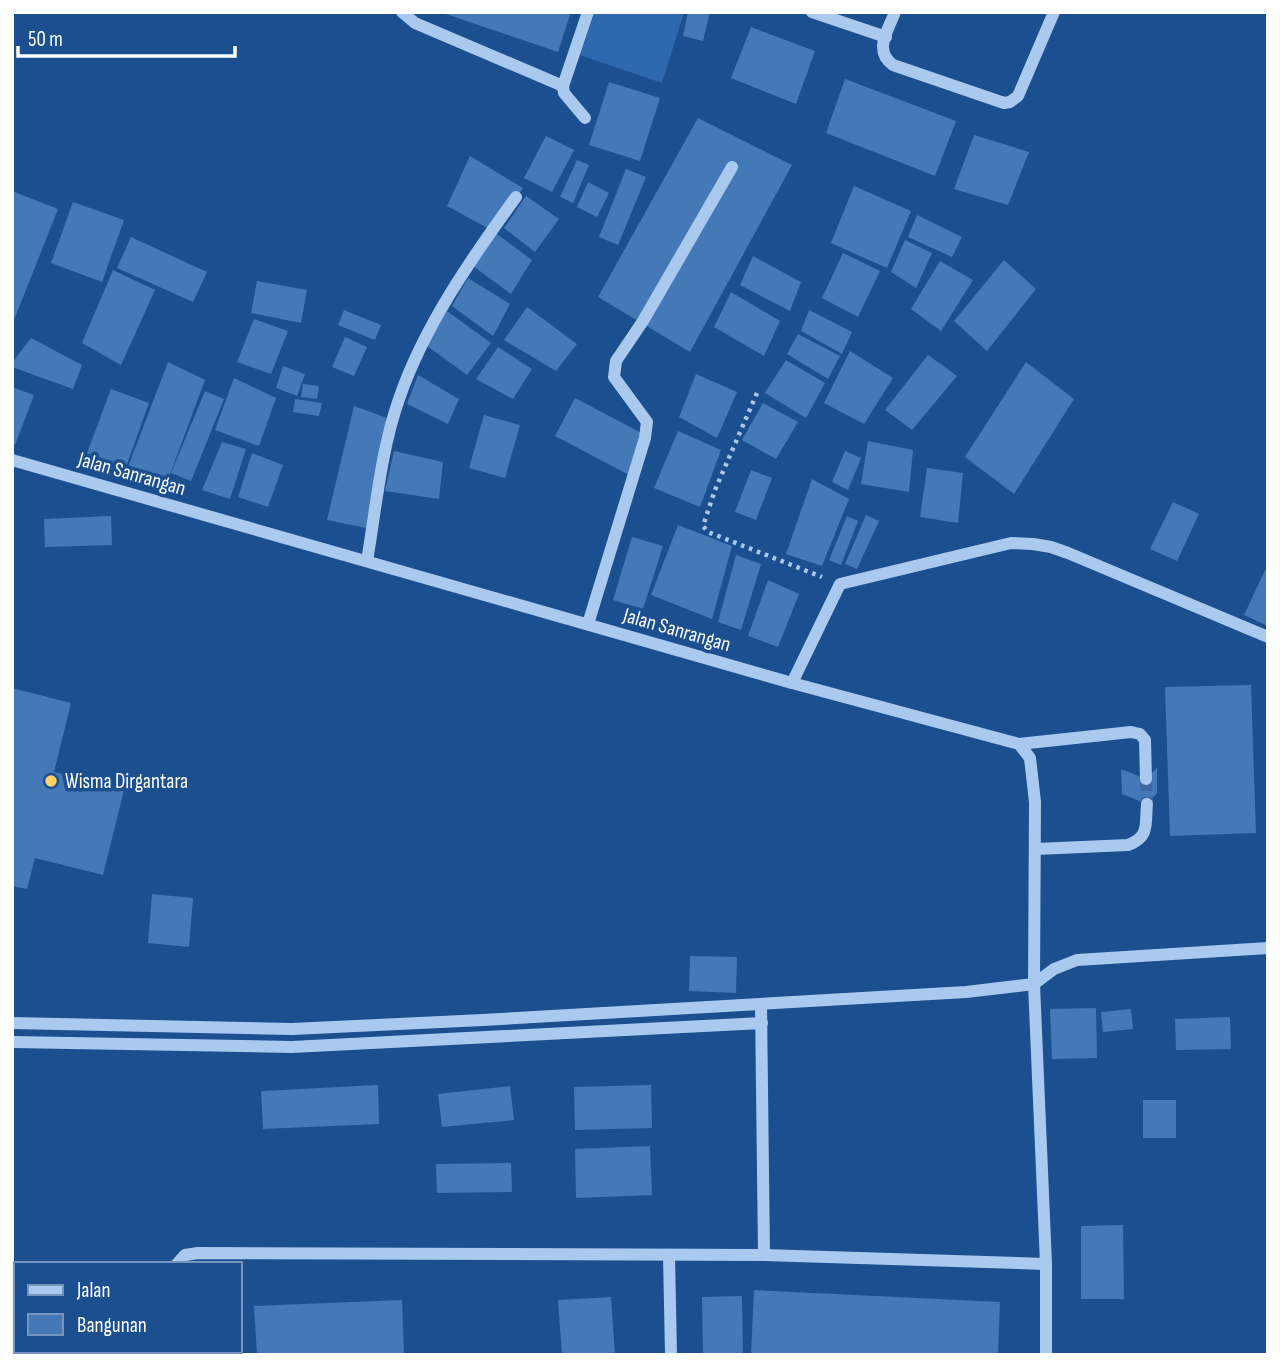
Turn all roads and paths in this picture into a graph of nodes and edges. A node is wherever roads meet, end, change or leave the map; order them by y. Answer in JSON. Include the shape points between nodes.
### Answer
{"nodes":[{"id":1,"x":402,"y":12,"type":"edge"},
{"id":2,"x":588,"y":12,"type":"edge"},
{"id":3,"x":812,"y":12,"type":"edge"},
{"id":4,"x":895,"y":12,"type":"edge"},
{"id":5,"x":1054,"y":12,"type":"edge"},
{"id":6,"x":886,"y":37,"type":"junction"},
{"id":7,"x":563,"y":86,"type":"junction"},
{"id":8,"x":585,"y":118,"type":"dead end"},
{"id":9,"x":732,"y":167,"type":"dead end"},
{"id":10,"x":516,"y":197,"type":"dead end"},
{"id":11,"x":757,"y":393,"type":"dead end"},
{"id":12,"x":12,"y":460,"type":"edge"},
{"id":13,"x":367,"y":561,"type":"junction"},
{"id":14,"x":840,"y":584,"type":"junction"},
{"id":15,"x":588,"y":624,"type":"junction"},
{"id":16,"x":1268,"y":637,"type":"edge"},
{"id":17,"x":792,"y":682,"type":"junction"},
{"id":18,"x":1019,"y":744,"type":"junction"},
{"id":19,"x":1146,"y":779,"type":"tunnel mouth"},
{"id":20,"x":1147,"y":804,"type":"tunnel mouth"},
{"id":21,"x":1036,"y":849,"type":"junction"},
{"id":22,"x":1268,"y":948,"type":"edge"},
{"id":23,"x":1034,"y":984,"type":"junction"},
{"id":24,"x":761,"y":1004,"type":"junction"},
{"id":25,"x":12,"y":1023,"type":"edge"},
{"id":26,"x":762,"y":1023,"type":"junction"},
{"id":27,"x":12,"y":1042,"type":"edge"},
{"id":28,"x":669,"y":1255,"type":"junction"},
{"id":29,"x":764,"y":1255,"type":"junction"},
{"id":30,"x":179,"y":1262,"type":"edge"},
{"id":31,"x":1046,"y":1264,"type":"junction"},
{"id":32,"x":671,"y":1355,"type":"edge"},
{"id":33,"x":1046,"y":1355,"type":"edge"}],
"edges":[{"from":1,"to":7,"type":"street","via":[[415,23]]},
{"from":2,"to":7,"type":"street"},
{"from":3,"to":6,"type":"street"},
{"from":4,"to":6,"type":"street"},
{"from":5,"to":6,"type":"street","via":[[1018,96],[1010,102],[893,65],[882,51]]},
{"from":7,"to":8,"type":"street"},
{"from":9,"to":15,"type":"street","via":[[616,361],[614,377],[647,422]]},
{"from":10,"to":13,"type":"street","via":[[432,323],[412,366],[387,446]]},
{"from":11,"to":14,"type":"path","via":[[702,526]]},
{"from":12,"to":13,"type":"street","name":"Jalan Sanrangan"},
{"from":13,"to":15,"type":"street","name":"Jalan Sanrangan"},
{"from":14,"to":16,"type":"street","via":[[1011,543],[1033,544],[1068,553]]},
{"from":14,"to":17,"type":"street"},
{"from":15,"to":17,"type":"street","name":"Jalan Sanrangan"},
{"from":17,"to":18,"type":"street","name":"Jalan Sanrangan"},
{"from":18,"to":19,"type":"street","via":[[1140,734],[1145,740]]},
{"from":18,"to":21,"type":"street","via":[[1033,771]]},
{"from":20,"to":21,"type":"street","via":[[1139,841]]},
{"from":21,"to":23,"type":"street"},
{"from":22,"to":23,"type":"street","via":[[1077,960]]},
{"from":23,"to":24,"type":"street"},
{"from":23,"to":31,"type":"street"},
{"from":24,"to":25,"type":"street","via":[[292,1029]]},
{"from":24,"to":26,"type":"street"},
{"from":26,"to":27,"type":"street","via":[[292,1048]]},
{"from":26,"to":29,"type":"street"},
{"from":28,"to":29,"type":"street"},
{"from":28,"to":30,"type":"street","via":[[198,1252]]},
{"from":28,"to":32,"type":"street"},
{"from":29,"to":31,"type":"street"},
{"from":31,"to":33,"type":"street"}]}
